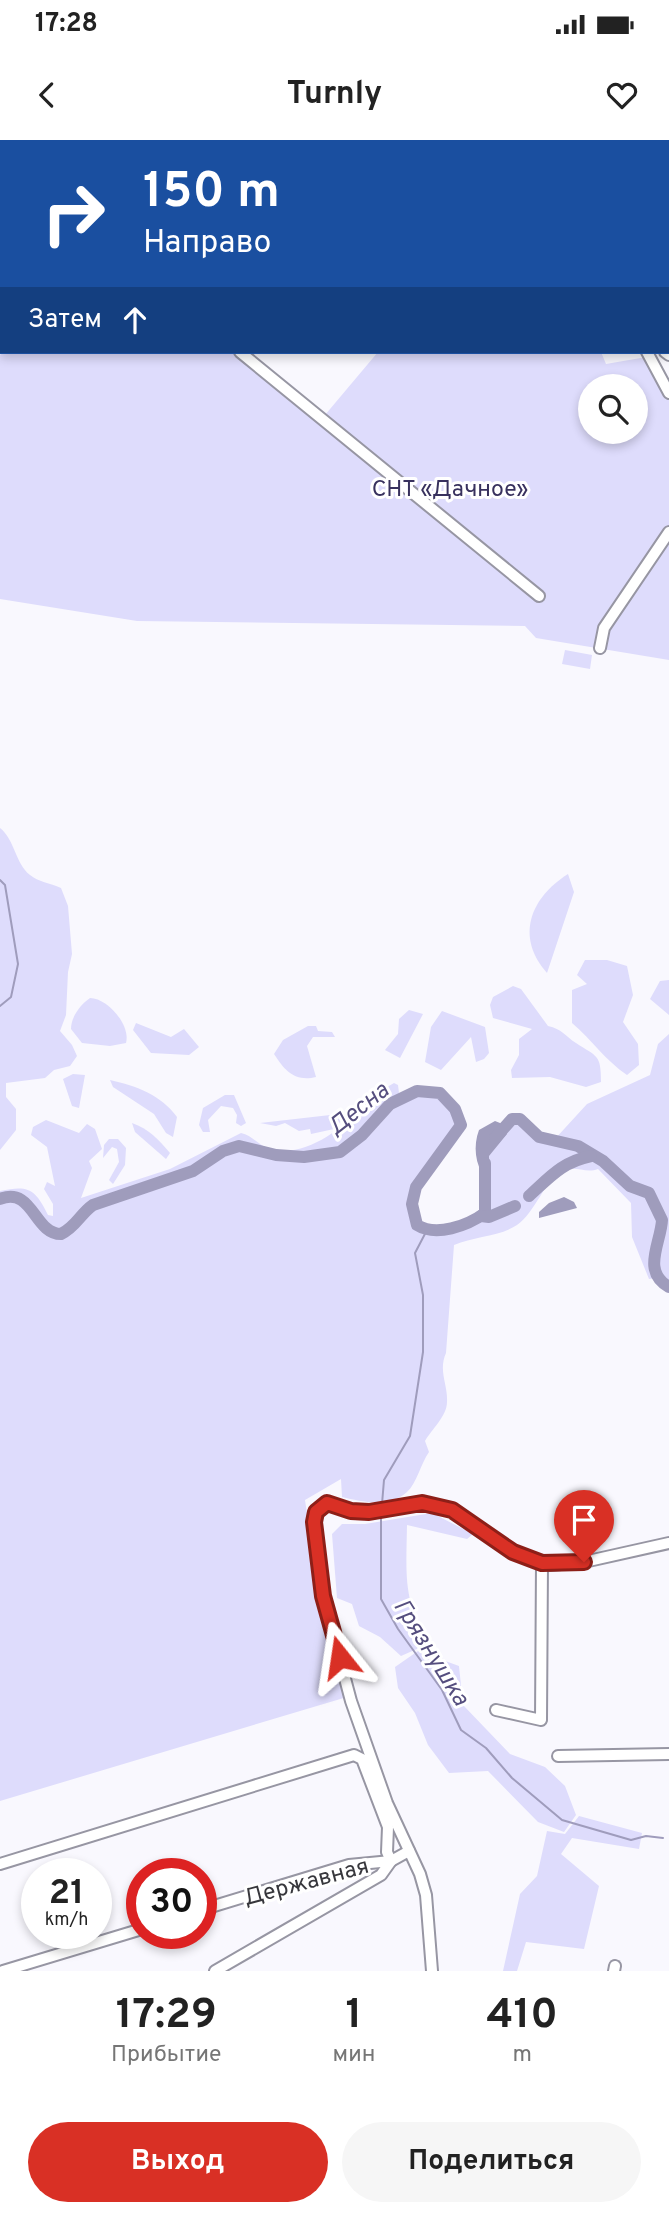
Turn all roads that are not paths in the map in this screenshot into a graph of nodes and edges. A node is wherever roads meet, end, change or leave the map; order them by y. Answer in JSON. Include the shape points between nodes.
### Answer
{"nodes":[{"id":1,"x":242,"y":354,"type":"edge"},
{"id":2,"x":648,"y":355,"type":"edge"},
{"id":3,"x":669,"y":393,"type":"edge"},
{"id":4,"x":669,"y":532,"type":"edge"},
{"id":5,"x":539,"y":596,"type":"dead end"},
{"id":6,"x":600,"y":648,"type":"dead end"},
{"id":7,"x":669,"y":1543,"type":"edge"},
{"id":8,"x":542,"y":1563,"type":"junction"},
{"id":9,"x":496,"y":1710,"type":"dead end"},
{"id":10,"x":669,"y":1754,"type":"edge"},
{"id":11,"x":558,"y":1756,"type":"dead end"},
{"id":12,"x":409,"y":1851,"type":"junction"},
{"id":13,"x":391,"y":1861,"type":"junction"},
{"id":14,"x":0,"y":1864,"type":"edge"},
{"id":15,"x":217,"y":1905,"type":"edge"},
{"id":16,"x":126,"y":1933,"type":"edge"},
{"id":17,"x":4,"y":1971,"type":"edge"},
{"id":18,"x":215,"y":1971,"type":"edge"},
{"id":19,"x":432,"y":1971,"type":"edge"}],
"edges":[{"from":1,"to":5,"type":"street"},
{"from":2,"to":3,"type":"street"},
{"from":4,"to":6,"type":"street","via":[[604,628]]},
{"from":7,"to":8,"type":"street","via":[[584,1562]]},
{"from":8,"to":9,"type":"street","via":[[541,1720]]},
{"from":8,"to":12,"type":"street","via":[[513,1552],[452,1510],[422,1503],[369,1512],[327,1503],[316,1512],[323,1596],[351,1701]]},
{"from":10,"to":11,"type":"street"},
{"from":12,"to":13,"type":"street","name":"Державная"},
{"from":12,"to":19,"type":"street","via":[[426,1895]]},
{"from":13,"to":14,"type":"street","via":[[387,1827],[362,1759],[354,1755]]},
{"from":13,"to":15,"type":"street","name":"Державная","via":[[349,1865]]},
{"from":13,"to":18,"type":"street","via":[[381,1875]]},
{"from":16,"to":17,"type":"street"}]}
